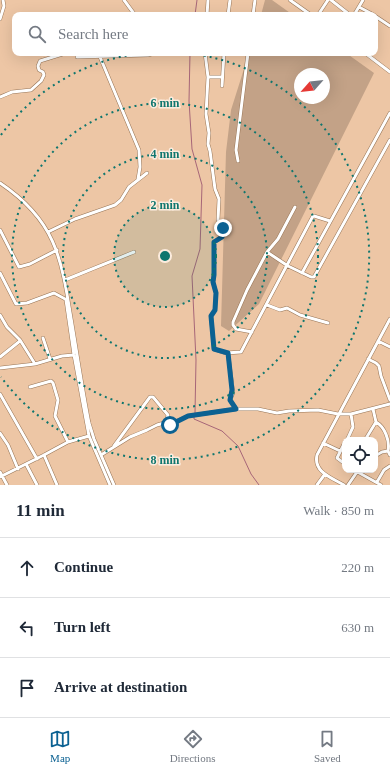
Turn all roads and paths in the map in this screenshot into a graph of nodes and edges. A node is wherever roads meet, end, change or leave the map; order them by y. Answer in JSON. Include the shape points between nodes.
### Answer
{"nodes":[{"id":1,"x":3,"y":0,"type":"edge"},
{"id":2,"x":124,"y":0,"type":"edge"},
{"id":3,"x":208,"y":0,"type":"edge"},
{"id":4,"x":230,"y":0,"type":"edge"},
{"id":5,"x":255,"y":0,"type":"edge"},
{"id":6,"x":290,"y":0,"type":"edge"},
{"id":7,"x":330,"y":0,"type":"edge"},
{"id":8,"x":363,"y":0,"type":"edge"},
{"id":9,"x":359,"y":7,"type":"junction"},
{"id":10,"x":133,"y":12,"type":"edge"},
{"id":11,"x":207,"y":12,"type":"edge"},
{"id":12,"x":228,"y":12,"type":"edge"},
{"id":13,"x":253,"y":12,"type":"edge"},
{"id":14,"x":307,"y":12,"type":"edge"},
{"id":15,"x":320,"y":12,"type":"edge"},
{"id":16,"x":346,"y":12,"type":"edge"},
{"id":17,"x":356,"y":12,"type":"edge"},
{"id":18,"x":368,"y":12,"type":"edge"},
{"id":19,"x":378,"y":18,"type":"edge"},
{"id":20,"x":0,"y":19,"type":"edge"},
{"id":21,"x":390,"y":26,"type":"edge"},
{"id":22,"x":57,"y":56,"type":"edge"},
{"id":23,"x":124,"y":56,"type":"edge"},
{"id":24,"x":205,"y":56,"type":"edge"},
{"id":25,"x":224,"y":56,"type":"edge"},
{"id":26,"x":248,"y":56,"type":"edge"},
{"id":27,"x":369,"y":56,"type":"edge"},
{"id":28,"x":100,"y":57,"type":"junction"},
{"id":29,"x":77,"y":58,"type":"dead end"},
{"id":30,"x":390,"y":72,"type":"edge"},
{"id":31,"x":208,"y":77,"type":"junction"},
{"id":32,"x":222,"y":77,"type":"junction"},
{"id":33,"x":222,"y":86,"type":"dead end"},
{"id":34,"x":0,"y":97,"type":"edge"},
{"id":35,"x":390,"y":113,"type":"edge"},
{"id":36,"x":390,"y":140,"type":"edge"},
{"id":37,"x":238,"y":161,"type":"dead end"},
{"id":38,"x":147,"y":173,"type":"dead end"},
{"id":39,"x":138,"y":179,"type":"junction"},
{"id":40,"x":0,"y":183,"type":"edge"},
{"id":41,"x":294,"y":208,"type":"dead end"},
{"id":42,"x":330,"y":221,"type":"junction"},
{"id":43,"x":0,"y":230,"type":"edge"},
{"id":44,"x":48,"y":232,"type":"junction"},
{"id":45,"x":57,"y":250,"type":"junction"},
{"id":46,"x":134,"y":252,"type":"dead end"},
{"id":47,"x":268,"y":252,"type":"junction"},
{"id":48,"x":288,"y":266,"type":"junction"},
{"id":49,"x":0,"y":273,"type":"edge"},
{"id":50,"x":302,"y":273,"type":"junction"},
{"id":51,"x":65,"y":280,"type":"junction"},
{"id":52,"x":67,"y":300,"type":"junction"},
{"id":53,"x":267,"y":305,"type":"junction"},
{"id":54,"x":0,"y":315,"type":"edge"},
{"id":55,"x":390,"y":319,"type":"edge"},
{"id":56,"x":328,"y":323,"type":"dead end"},
{"id":57,"x":389,"y":325,"type":"edge"},
{"id":58,"x":252,"y":332,"type":"junction"},
{"id":59,"x":43,"y":338,"type":"dead end"},
{"id":60,"x":20,"y":341,"type":"junction"},
{"id":61,"x":378,"y":341,"type":"junction"},
{"id":62,"x":390,"y":348,"type":"edge"},
{"id":63,"x":228,"y":353,"type":"junction"},
{"id":64,"x":74,"y":355,"type":"junction"},
{"id":65,"x":0,"y":358,"type":"edge"},
{"id":66,"x":50,"y":359,"type":"junction"},
{"id":67,"x":368,"y":359,"type":"junction"},
{"id":68,"x":35,"y":364,"type":"junction"},
{"id":69,"x":4,"y":366,"type":"junction"},
{"id":70,"x":0,"y":368,"type":"edge"},
{"id":71,"x":30,"y":387,"type":"dead end"},
{"id":72,"x":0,"y":394,"type":"edge"},
{"id":73,"x":390,"y":400,"type":"edge"},
{"id":74,"x":390,"y":404,"type":"edge"},
{"id":75,"x":236,"y":409,"type":"junction"},
{"id":76,"x":373,"y":409,"type":"junction"},
{"id":77,"x":338,"y":414,"type":"junction"},
{"id":78,"x":351,"y":414,"type":"junction"},
{"id":79,"x":376,"y":422,"type":"junction"},
{"id":80,"x":164,"y":423,"type":"junction"},
{"id":81,"x":0,"y":433,"type":"edge"},
{"id":82,"x":89,"y":436,"type":"junction"},
{"id":83,"x":348,"y":437,"type":"edge"},
{"id":84,"x":367,"y":437,"type":"edge"},
{"id":85,"x":68,"y":442,"type":"junction"},
{"id":86,"x":323,"y":443,"type":"junction"},
{"id":87,"x":114,"y":447,"type":"junction"},
{"id":88,"x":342,"y":448,"type":"edge"},
{"id":89,"x":340,"y":451,"type":"junction"},
{"id":90,"x":389,"y":453,"type":"edge"},
{"id":91,"x":378,"y":454,"type":"edge"},
{"id":92,"x":101,"y":455,"type":"junction"},
{"id":93,"x":44,"y":456,"type":"junction"},
{"id":94,"x":37,"y":459,"type":"junction"},
{"id":95,"x":342,"y":462,"type":"edge"},
{"id":96,"x":26,"y":464,"type":"junction"},
{"id":97,"x":390,"y":466,"type":"edge"},
{"id":98,"x":18,"y":469,"type":"junction"},
{"id":99,"x":0,"y":472,"type":"edge"},
{"id":100,"x":355,"y":473,"type":"edge"},
{"id":101,"x":360,"y":473,"type":"edge"},
{"id":102,"x":325,"y":474,"type":"junction"},
{"id":103,"x":1,"y":477,"type":"edge"},
{"id":104,"x":377,"y":482,"type":"junction"},
{"id":105,"x":7,"y":485,"type":"edge"},
{"id":106,"x":37,"y":485,"type":"edge"},
{"id":107,"x":57,"y":485,"type":"edge"},
{"id":108,"x":110,"y":485,"type":"edge"},
{"id":109,"x":114,"y":485,"type":"edge"},
{"id":110,"x":317,"y":485,"type":"edge"},
{"id":111,"x":344,"y":485,"type":"edge"},
{"id":112,"x":348,"y":485,"type":"edge"},
{"id":113,"x":381,"y":485,"type":"edge"}],
"edges":[{"from":1,"to":20,"type":"street"},
{"from":2,"to":10,"type":"street"},
{"from":3,"to":11,"type":"street"},
{"from":4,"to":12,"type":"street"},
{"from":5,"to":13,"type":"street"},
{"from":6,"to":14,"type":"street"},
{"from":7,"to":15,"type":"street"},
{"from":7,"to":16,"type":"street"},
{"from":8,"to":9,"type":"street"},
{"from":9,"to":17,"type":"street"},
{"from":9,"to":18,"type":"street"},
{"from":19,"to":21,"type":"street"},
{"from":22,"to":34,"type":"street","via":[[38,63],[44,75],[31,90],[12,92]]},
{"from":23,"to":28,"type":"street"},
{"from":24,"to":31,"type":"street"},
{"from":25,"to":32,"type":"street"},
{"from":26,"to":37,"type":"street","via":[[236,150]]},
{"from":27,"to":30,"type":"street"},
{"from":28,"to":29,"type":"street"},
{"from":28,"to":39,"type":"street","via":[[138,150]]},
{"from":31,"to":32,"type":"street"},
{"from":31,"to":63,"type":"street","via":[[208,144],[214,189],[219,199],[218,220],[223,228],[222,237],[214,242],[213,282],[216,293],[215,310],[211,316],[214,349]]},
{"from":32,"to":33,"type":"street"},
{"from":35,"to":42,"type":"street"},
{"from":36,"to":50,"type":"street","via":[[314,277]]},
{"from":38,"to":39,"type":"street"},
{"from":39,"to":44,"type":"street","via":[[115,206],[75,219]]},
{"from":40,"to":44,"type":"street","via":[[28,206]]},
{"from":41,"to":47,"type":"street"},
{"from":42,"to":48,"type":"street","via":[[313,216]]},
{"from":42,"to":50,"type":"street"},
{"from":43,"to":45,"type":"street","via":[[19,268]]},
{"from":44,"to":45,"type":"street"},
{"from":45,"to":51,"type":"street"},
{"from":46,"to":51,"type":"street"},
{"from":47,"to":48,"type":"street"},
{"from":47,"to":58,"type":"street","via":[[233,322],[236,329]]},
{"from":48,"to":50,"type":"street"},
{"from":48,"to":53,"type":"street"},
{"from":49,"to":52,"type":"street","via":[[16,304],[27,303],[54,293]]},
{"from":51,"to":52,"type":"street"},
{"from":52,"to":64,"type":"street"},
{"from":52,"to":92,"type":"street","via":[[87,412]]},
{"from":53,"to":56,"type":"street","via":[[280,310],[287,308],[300,315]]},
{"from":53,"to":58,"type":"street"},
{"from":54,"to":60,"type":"street"},
{"from":55,"to":57,"type":"street"},
{"from":57,"to":61,"type":"street"},
{"from":58,"to":63,"type":"street","via":[[241,352]]},
{"from":59,"to":66,"type":"street"},
{"from":60,"to":65,"type":"street"},
{"from":60,"to":68,"type":"street"},
{"from":61,"to":62,"type":"street"},
{"from":61,"to":67,"type":"street"},
{"from":63,"to":75,"type":"street","via":[[232,390],[230,400]]},
{"from":64,"to":66,"type":"street"},
{"from":64,"to":82,"type":"street"},
{"from":65,"to":69,"type":"street"},
{"from":66,"to":68,"type":"street"},
{"from":67,"to":73,"type":"street","via":[[379,366]]},
{"from":67,"to":77,"type":"street"},
{"from":68,"to":69,"type":"street"},
{"from":69,"to":70,"type":"street"},
{"from":71,"to":85,"type":"street","via":[[51,381],[53,383],[58,400],[55,416]]},
{"from":72,"to":94,"type":"street"},
{"from":74,"to":76,"type":"street"},
{"from":75,"to":77,"type":"street","via":[[258,409],[277,413],[324,410]]},
{"from":75,"to":80,"type":"street","via":[[184,417],[171,425]]},
{"from":76,"to":78,"type":"street"},
{"from":76,"to":79,"type":"street"},
{"from":77,"to":78,"type":"street"},
{"from":77,"to":86,"type":"street"},
{"from":78,"to":83,"type":"street","via":[[353,427]]},
{"from":79,"to":84,"type":"street"},
{"from":79,"to":90,"type":"street","via":[[383,428],[390,444]]},
{"from":80,"to":87,"type":"street","via":[[130,437]]},
{"from":80,"to":87,"type":"street","via":[[168,415],[156,400],[150,397]]},
{"from":81,"to":98,"type":"street","via":[[8,444]]},
{"from":82,"to":85,"type":"street"},
{"from":82,"to":108,"type":"street"},
{"from":85,"to":93,"type":"street"},
{"from":86,"to":89,"type":"street"},
{"from":86,"to":102,"type":"street","via":[[316,459],[317,466]]},
{"from":87,"to":92,"type":"street"},
{"from":88,"to":89,"type":"street"},
{"from":89,"to":95,"type":"street","via":[[337,458]]},
{"from":90,"to":91,"type":"street"},
{"from":92,"to":109,"type":"street"},
{"from":93,"to":94,"type":"street"},
{"from":93,"to":107,"type":"street"},
{"from":94,"to":96,"type":"street"},
{"from":96,"to":98,"type":"street"},
{"from":96,"to":106,"type":"street"},
{"from":97,"to":104,"type":"street","via":[[384,470]]},
{"from":98,"to":103,"type":"street"},
{"from":99,"to":103,"type":"street"},
{"from":100,"to":112,"type":"street"},
{"from":101,"to":104,"type":"street"},
{"from":102,"to":110,"type":"street"},
{"from":102,"to":111,"type":"street"},
{"from":103,"to":105,"type":"street"},
{"from":104,"to":113,"type":"street"}]}
